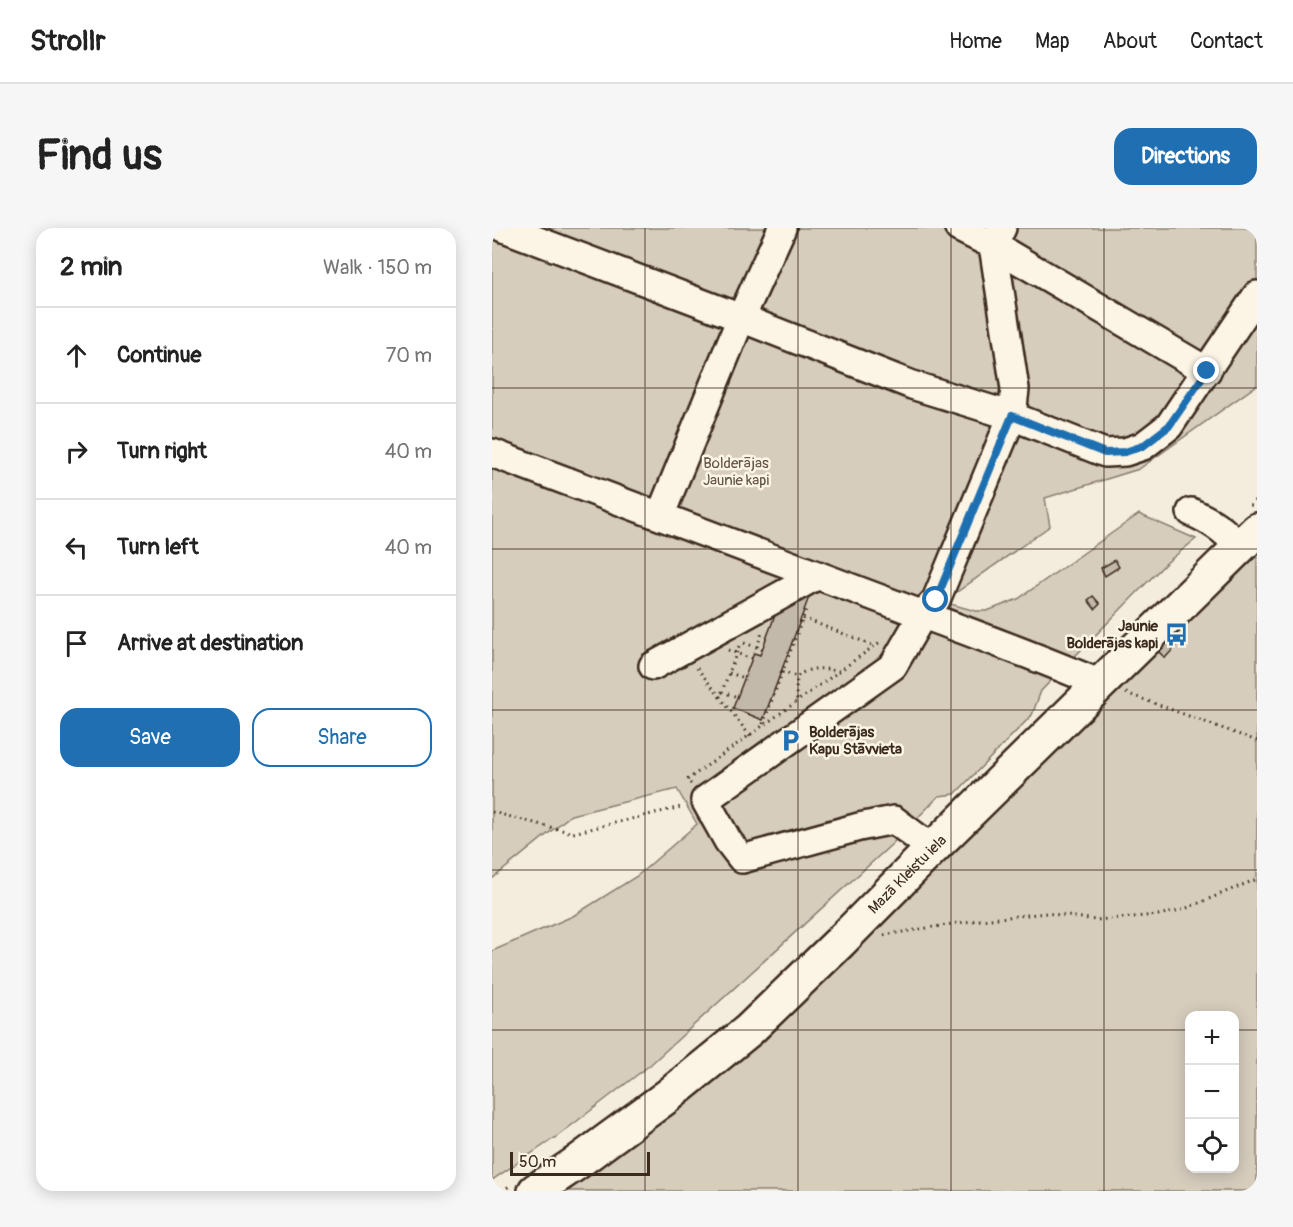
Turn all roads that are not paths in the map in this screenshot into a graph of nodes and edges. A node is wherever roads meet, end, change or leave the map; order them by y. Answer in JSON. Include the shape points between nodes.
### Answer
{"nodes":[{"id":1,"x":504,"y":228,"type":"edge"},
{"id":2,"x":782,"y":228,"type":"edge"},
{"id":3,"x":959,"y":228,"type":"edge"},
{"id":4,"x":997,"y":236,"type":"edge"},
{"id":5,"x":1257,"y":295,"type":"edge"},
{"id":6,"x":741,"y":318,"type":"junction"},
{"id":7,"x":1207,"y":371,"type":"junction"},
{"id":8,"x":1012,"y":416,"type":"junction"},
{"id":9,"x":492,"y":453,"type":"edge"},
{"id":10,"x":1191,"y":512,"type":"dead end"},
{"id":11,"x":660,"y":516,"type":"junction"},
{"id":12,"x":1248,"y":538,"type":"edge"},
{"id":13,"x":772,"y":558,"type":"junction"},
{"id":14,"x":818,"y":575,"type":"junction"},
{"id":15,"x":758,"y":608,"type":"junction"},
{"id":16,"x":923,"y":614,"type":"junction"},
{"id":17,"x":652,"y":666,"type":"dead end"},
{"id":18,"x":1101,"y":684,"type":"junction"},
{"id":19,"x":930,"y":851,"type":"junction"},
{"id":20,"x":535,"y":1191,"type":"edge"}],
"edges":[{"from":1,"to":6,"type":"lane"},
{"from":2,"to":6,"type":"lane"},
{"from":3,"to":4,"type":"lane"},
{"from":4,"to":7,"type":"lane"},
{"from":4,"to":8,"type":"lane","via":[[1016,389]]},
{"from":5,"to":7,"type":"lane"},
{"from":6,"to":8,"type":"lane","via":[[912,385]]},
{"from":6,"to":11,"type":"lane"},
{"from":7,"to":8,"type":"lane","via":[[1169,426],[1143,446],[1125,452],[1105,453]]},
{"from":8,"to":16,"type":"lane","via":[[936,600]]},
{"from":9,"to":11,"type":"lane"},
{"from":10,"to":12,"type":"lane","via":[[1226,532]]},
{"from":11,"to":13,"type":"lane"},
{"from":12,"to":18,"type":"main road","name":"Mazā Kleistu iela"},
{"from":13,"to":14,"type":"lane"},
{"from":13,"to":15,"type":"lane"},
{"from":14,"to":15,"type":"lane"},
{"from":14,"to":16,"type":"lane"},
{"from":15,"to":17,"type":"lane"},
{"from":16,"to":18,"type":"lane"},
{"from":16,"to":19,"type":"lane","via":[[887,652],[866,685],[693,804],[723,833],[742,859],[894,820]]},
{"from":18,"to":19,"type":"main road","name":"Mazā Kleistu iela"},
{"from":19,"to":20,"type":"main road","name":"Mazā Kleistu iela","via":[[749,1030],[669,1095]]}]}
